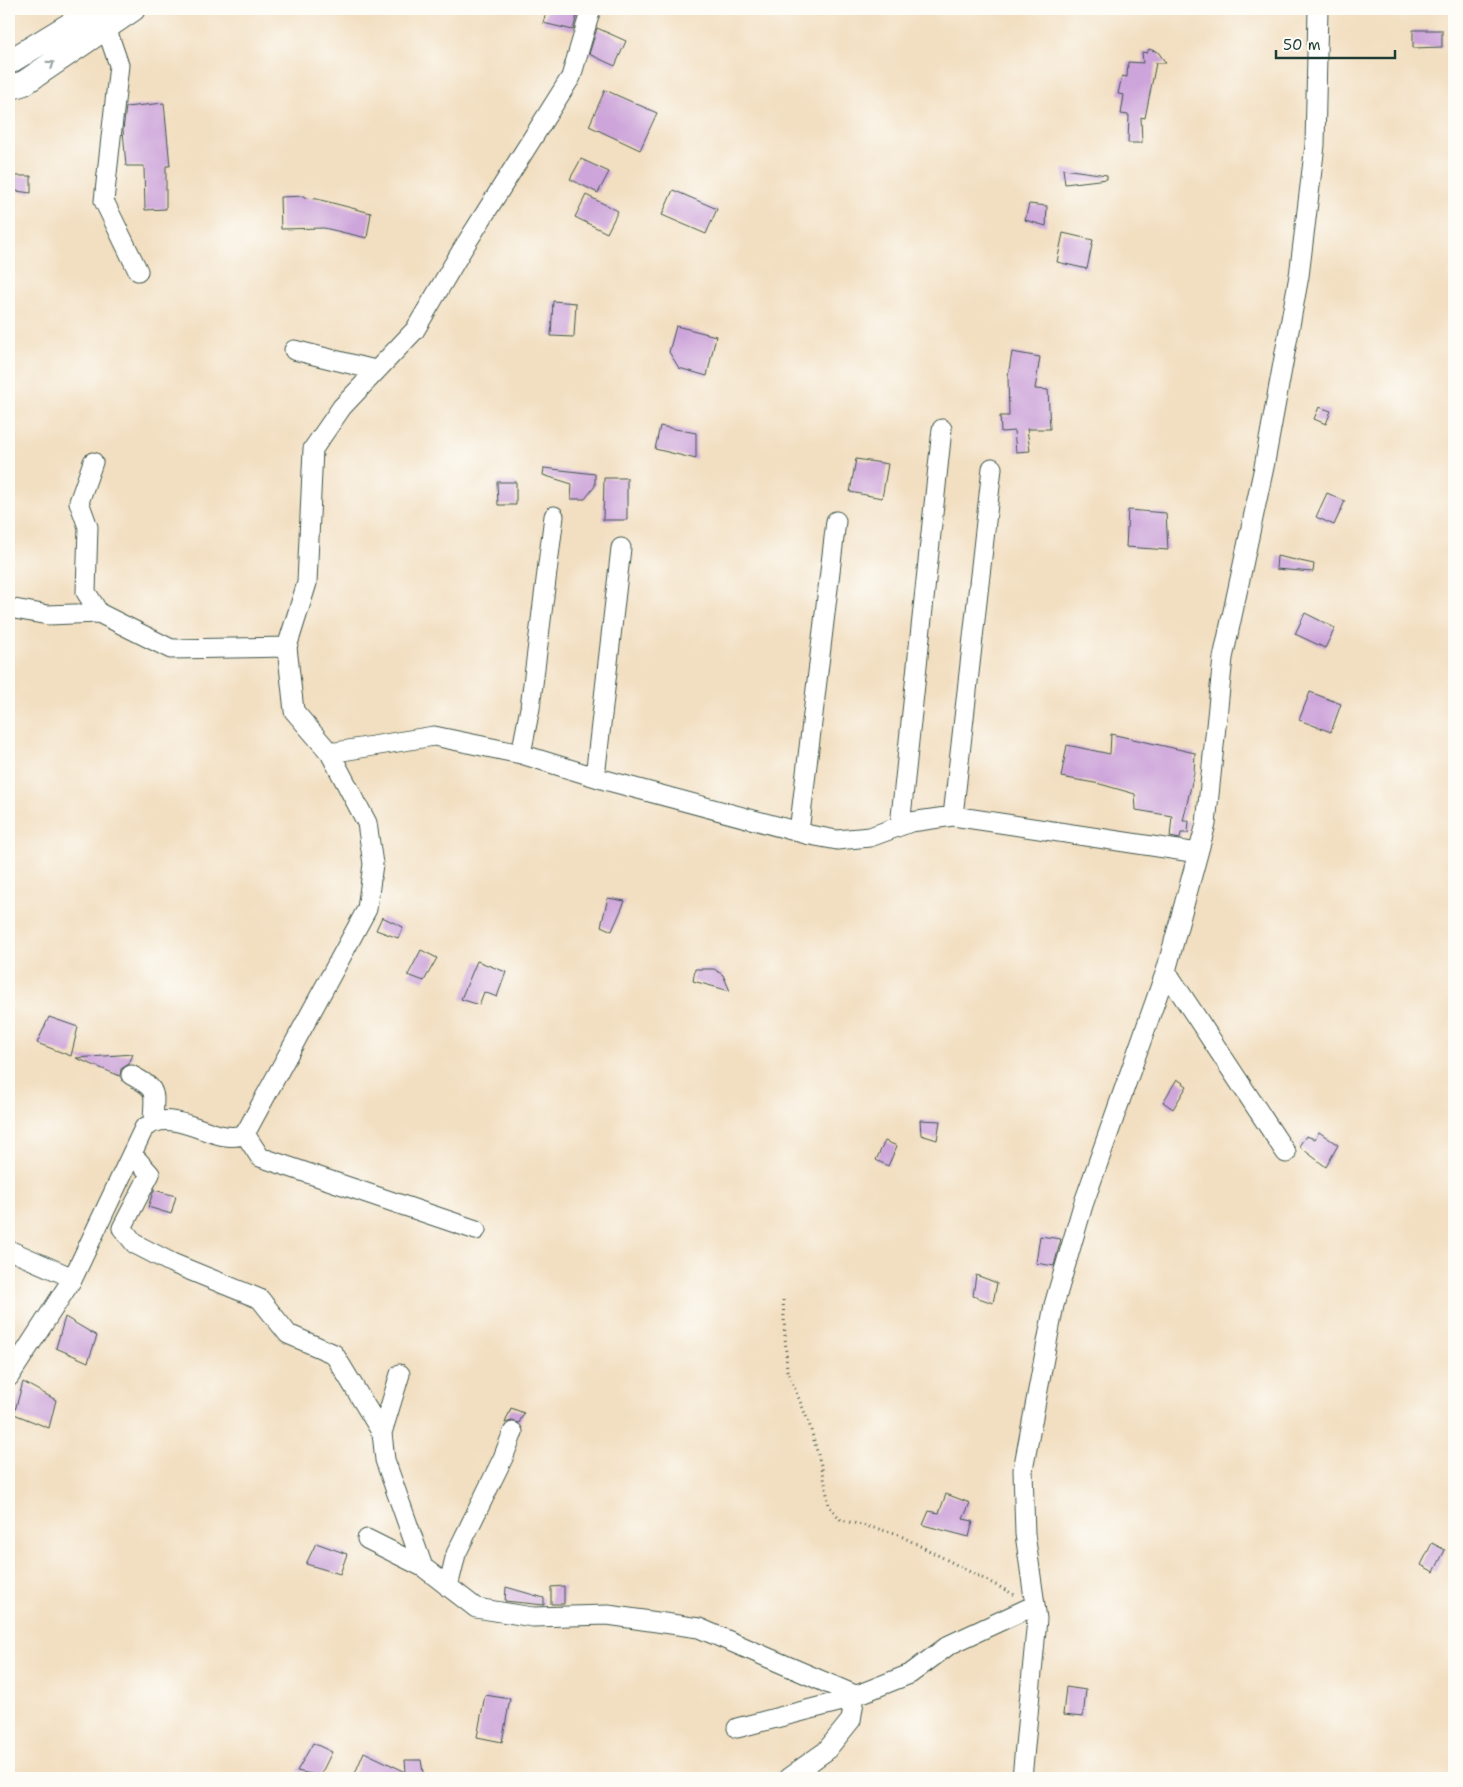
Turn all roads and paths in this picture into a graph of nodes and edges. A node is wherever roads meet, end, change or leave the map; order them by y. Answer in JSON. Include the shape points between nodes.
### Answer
{"nodes":[{"id":1,"x":133,"y":9,"type":"edge"},
{"id":2,"x":591,"y":9,"type":"edge"},
{"id":3,"x":1318,"y":9,"type":"edge"},
{"id":4,"x":101,"y":18,"type":"edge"},
{"id":5,"x":9,"y":62,"type":"edge"},
{"id":6,"x":9,"y":88,"type":"edge"},
{"id":7,"x":138,"y":271,"type":"dead end"},
{"id":8,"x":294,"y":350,"type":"dead end"},
{"id":9,"x":376,"y":370,"type":"junction"},
{"id":10,"x":942,"y":429,"type":"dead end"},
{"id":11,"x":93,"y":462,"type":"dead end"},
{"id":12,"x":992,"y":468,"type":"dead end"},
{"id":13,"x":554,"y":516,"type":"dead end"},
{"id":14,"x":836,"y":520,"type":"dead end"},
{"id":15,"x":621,"y":548,"type":"dead end"},
{"id":16,"x":9,"y":608,"type":"edge"},
{"id":17,"x":100,"y":613,"type":"junction"},
{"id":18,"x":287,"y":648,"type":"junction"},
{"id":19,"x":330,"y":753,"type":"junction"},
{"id":20,"x":521,"y":754,"type":"junction"},
{"id":21,"x":595,"y":777,"type":"junction"},
{"id":22,"x":953,"y":816,"type":"junction"},
{"id":23,"x":900,"y":826,"type":"junction"},
{"id":24,"x":799,"y":832,"type":"junction"},
{"id":25,"x":1198,"y":853,"type":"junction"},
{"id":26,"x":1166,"y":971,"type":"junction"},
{"id":27,"x":131,"y":1075,"type":"dead end"},
{"id":28,"x":153,"y":1121,"type":"junction"},
{"id":29,"x":245,"y":1134,"type":"junction"},
{"id":30,"x":1286,"y":1153,"type":"dead end"},
{"id":31,"x":132,"y":1155,"type":"junction"},
{"id":32,"x":476,"y":1230,"type":"dead end"},
{"id":33,"x":9,"y":1250,"type":"edge"},
{"id":34,"x":73,"y":1278,"type":"junction"},
{"id":35,"x":783,"y":1300,"type":"dead end"},
{"id":36,"x":400,"y":1374,"type":"dead end"},
{"id":37,"x":9,"y":1377,"type":"edge"},
{"id":38,"x":513,"y":1432,"type":"dead end"},
{"id":39,"x":382,"y":1433,"type":"junction"},
{"id":40,"x":367,"y":1538,"type":"dead end"},
{"id":41,"x":423,"y":1567,"type":"junction"},
{"id":42,"x":448,"y":1587,"type":"junction"},
{"id":43,"x":1035,"y":1605,"type":"junction"},
{"id":44,"x":855,"y":1695,"type":"junction"},
{"id":45,"x":737,"y":1728,"type":"dead end"},
{"id":46,"x":788,"y":1778,"type":"edge"},
{"id":47,"x":1022,"y":1778,"type":"edge"}],
"edges":[{"from":1,"to":4,"type":"street"},
{"from":2,"to":9,"type":"street","via":[[571,77],[415,330]]},
{"from":3,"to":25,"type":"street","via":[[1315,145],[1299,276],[1264,467],[1223,658],[1206,824]]},
{"from":4,"to":5,"type":"street"},
{"from":6,"to":4,"type":"street","one_way":true,"via":[[24,83]]},
{"from":4,"to":7,"type":"street","via":[[119,65],[104,201]]},
{"from":8,"to":9,"type":"street"},
{"from":9,"to":18,"type":"street","via":[[342,407],[313,450],[307,583]]},
{"from":10,"to":23,"type":"street"},
{"from":11,"to":17,"type":"street","via":[[79,502],[88,527],[86,592]]},
{"from":12,"to":22,"type":"street"},
{"from":13,"to":20,"type":"street","via":[[530,708]]},
{"from":14,"to":24,"type":"street"},
{"from":15,"to":21,"type":"street"},
{"from":16,"to":17,"type":"street","via":[[48,615]]},
{"from":17,"to":18,"type":"street","via":[[171,649]]},
{"from":18,"to":19,"type":"street","via":[[294,711]]},
{"from":19,"to":20,"type":"street","via":[[434,736]]},
{"from":19,"to":29,"type":"street","via":[[367,823],[373,864],[367,909]]},
{"from":20,"to":21,"type":"street"},
{"from":21,"to":24,"type":"street"},
{"from":22,"to":23,"type":"street"},
{"from":22,"to":25,"type":"street"},
{"from":23,"to":24,"type":"street","via":[[870,837],[837,840]]},
{"from":25,"to":26,"type":"street"},
{"from":26,"to":30,"type":"street"},
{"from":26,"to":43,"type":"street","via":[[1083,1205],[1054,1305],[1023,1470],[1024,1534]]},
{"from":27,"to":28,"type":"street","via":[[150,1085],[154,1096]]},
{"from":28,"to":29,"type":"street","via":[[174,1121],[235,1139]]},
{"from":28,"to":31,"type":"street","via":[[144,1128]]},
{"from":29,"to":32,"type":"street","via":[[260,1157]]},
{"from":31,"to":34,"type":"street"},
{"from":31,"to":39,"type":"street","via":[[150,1174],[122,1228],[135,1244],[260,1299],[288,1334],[334,1354]]},
{"from":33,"to":34,"type":"street"},
{"from":34,"to":37,"type":"street"},
{"from":35,"to":43,"type":"path","via":[[787,1370],[809,1423],[829,1506],[841,1520],[894,1533]]},
{"from":36,"to":39,"type":"street"},
{"from":38,"to":42,"type":"street","via":[[456,1554]]},
{"from":39,"to":41,"type":"street","via":[[385,1460]]},
{"from":40,"to":41,"type":"street"},
{"from":41,"to":42,"type":"street"},
{"from":42,"to":44,"type":"street","via":[[476,1608],[486,1610],[533,1617],[608,1615],[699,1628]]},
{"from":43,"to":44,"type":"street","via":[[949,1645],[910,1674]]},
{"from":43,"to":47,"type":"street","via":[[1037,1618]]},
{"from":44,"to":45,"type":"street"},
{"from":44,"to":46,"type":"street","via":[[852,1720],[826,1751]]}]}
